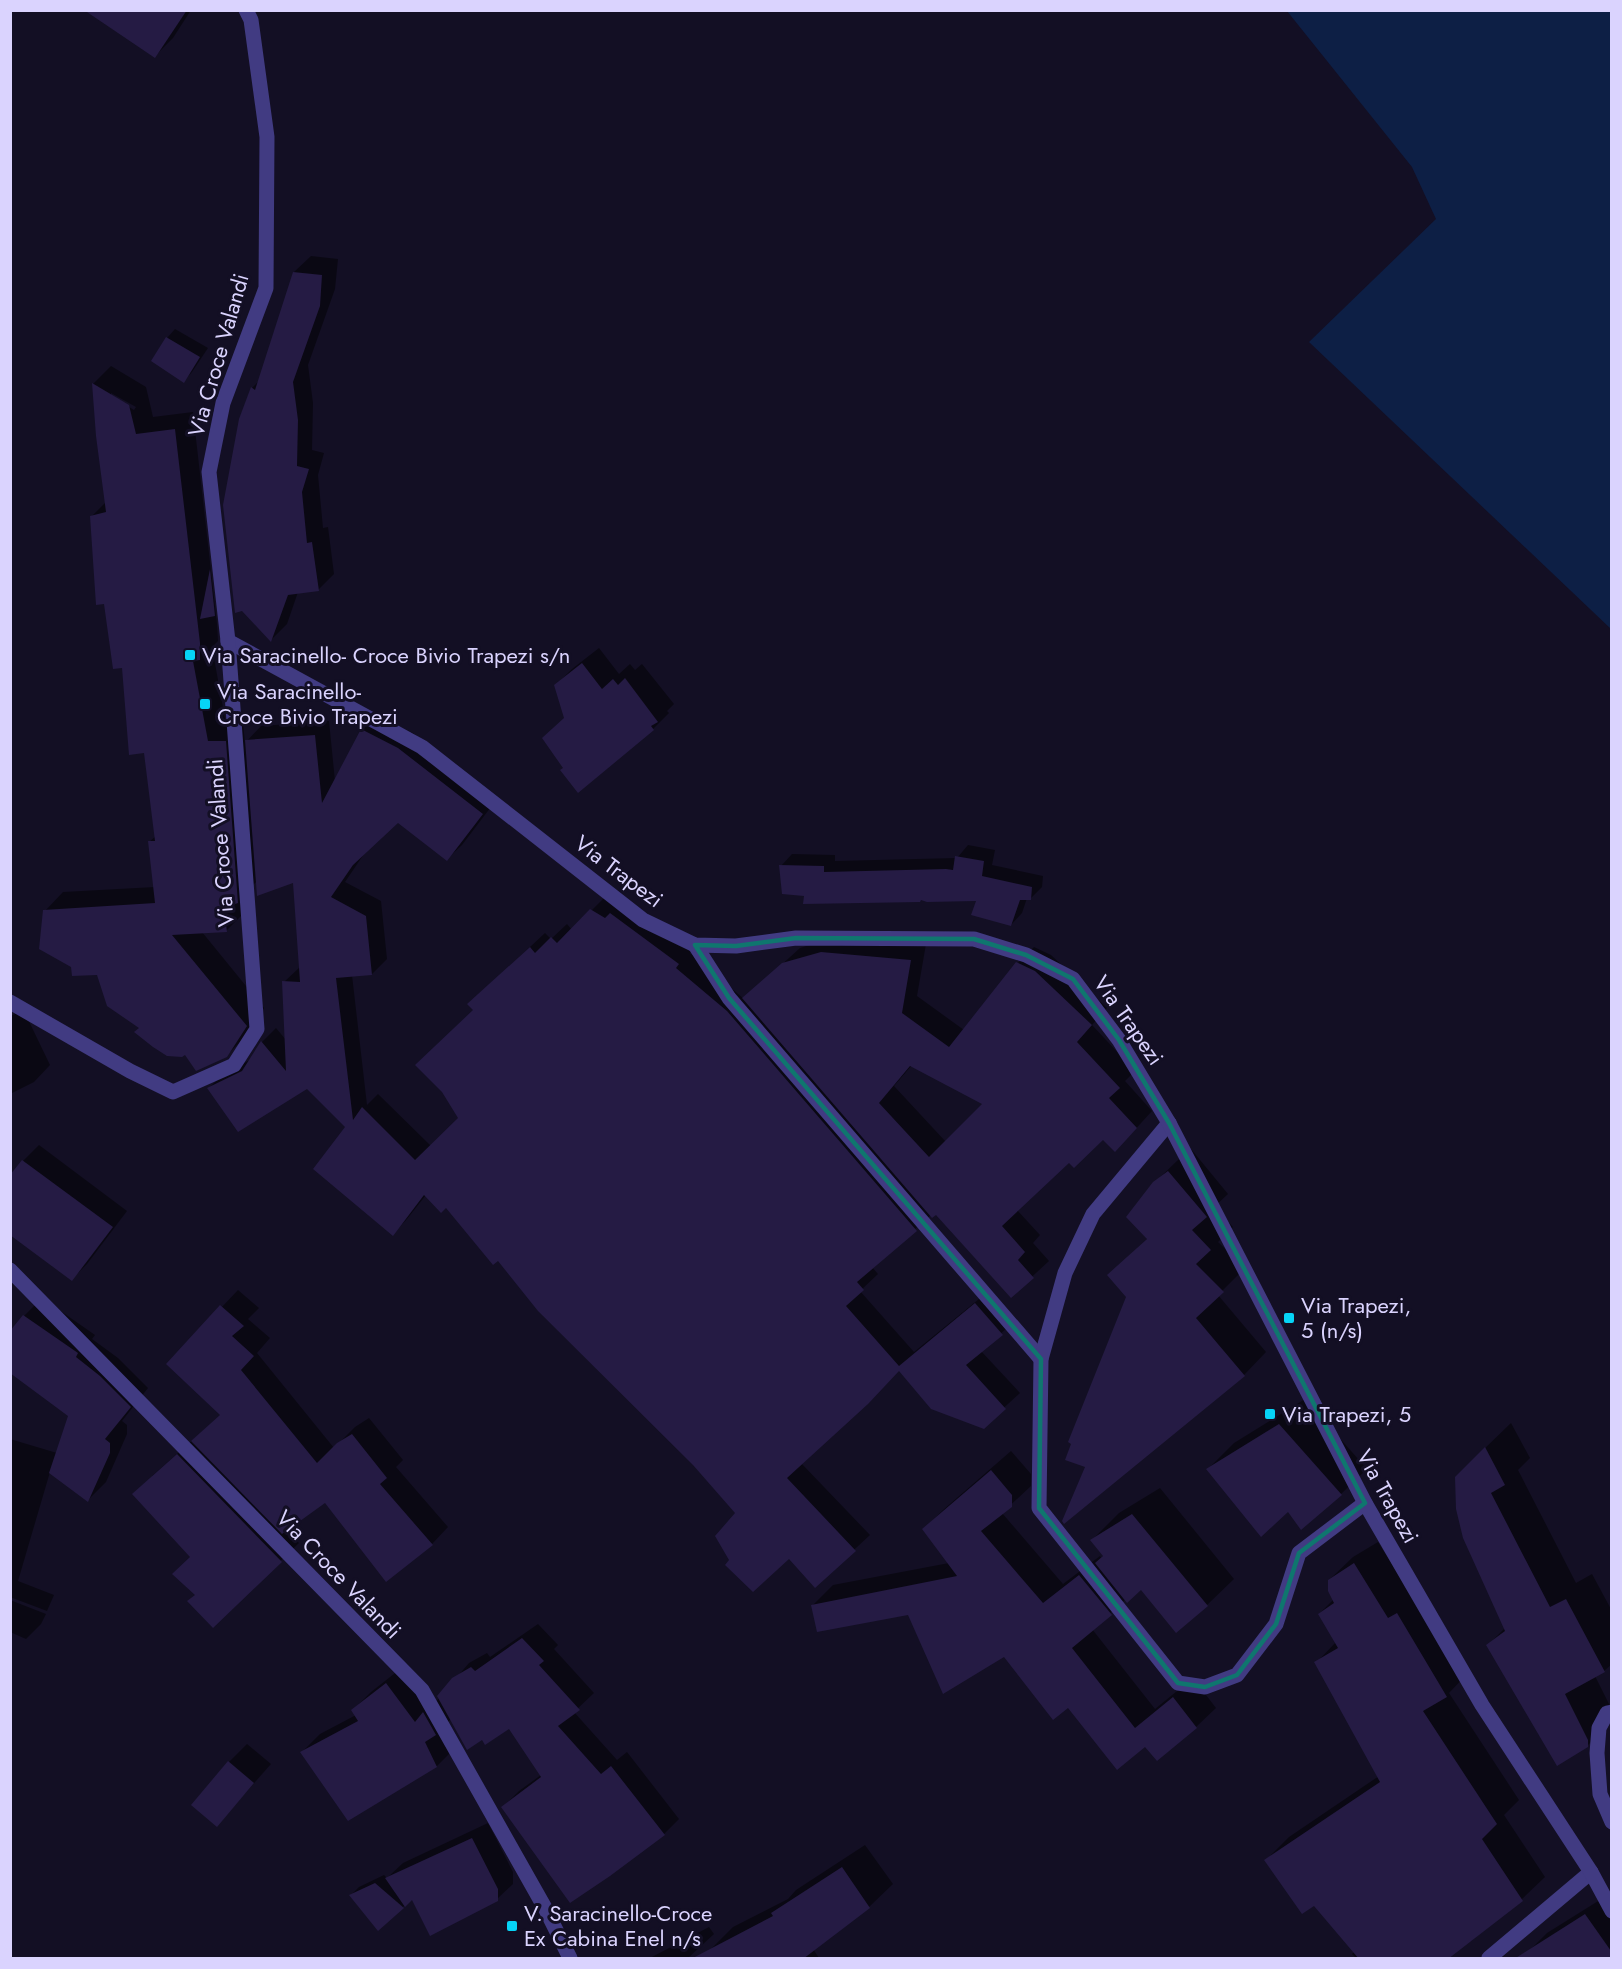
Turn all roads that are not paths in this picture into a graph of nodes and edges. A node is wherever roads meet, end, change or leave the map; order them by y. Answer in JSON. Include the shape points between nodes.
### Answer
{"nodes":[{"id":1,"x":246,"y":10,"type":"edge"},
{"id":2,"x":228,"y":641,"type":"junction"},
{"id":3,"x":695,"y":945,"type":"junction"},
{"id":4,"x":10,"y":1002,"type":"edge"},
{"id":5,"x":1169,"y":1123,"type":"junction"},
{"id":6,"x":10,"y":1270,"type":"edge"},
{"id":7,"x":1041,"y":1359,"type":"junction"},
{"id":8,"x":1365,"y":1503,"type":"junction"},
{"id":9,"x":1611,"y":1712,"type":"edge"},
{"id":10,"x":1611,"y":1822,"type":"edge"},
{"id":11,"x":1591,"y":1872,"type":"junction"},
{"id":12,"x":1610,"y":1906,"type":"edge"},
{"id":13,"x":570,"y":1959,"type":"edge"},
{"id":14,"x":1489,"y":1959,"type":"edge"}],
"edges":[{"from":1,"to":2,"type":"street","name":"Via Croce Valandi","via":[[267,137],[266,288],[223,403],[209,472]]},
{"from":2,"to":3,"type":"street","name":"Via Trapezi","via":[[422,747],[643,920]]},
{"from":2,"to":4,"type":"street","name":"Via Croce Valandi","via":[[256,1029],[234,1065],[173,1092]]},
{"from":3,"to":5,"type":"street","name":"Via Trapezi","via":[[736,946],[796,939],[974,939],[1026,955],[1072,979],[1119,1040]]},
{"from":3,"to":7,"type":"street","via":[[729,998]]},
{"from":5,"to":7,"type":"street","via":[[1093,1214],[1065,1273]]},
{"from":5,"to":8,"type":"street","name":"Via Trapezi"},
{"from":6,"to":13,"type":"street","name":"Via Croce Valandi","via":[[422,1690]]},
{"from":7,"to":8,"type":"street","via":[[1039,1508],[1178,1683],[1205,1687],[1237,1675],[1276,1624],[1299,1553]]},
{"from":8,"to":11,"type":"street","name":"Via Trapezi","via":[[1482,1705]]},
{"from":9,"to":10,"type":"street","via":[[1599,1728],[1597,1753],[1600,1794]]},
{"from":11,"to":12,"type":"street","name":"Via Trapezi"},
{"from":11,"to":14,"type":"street"}]}
